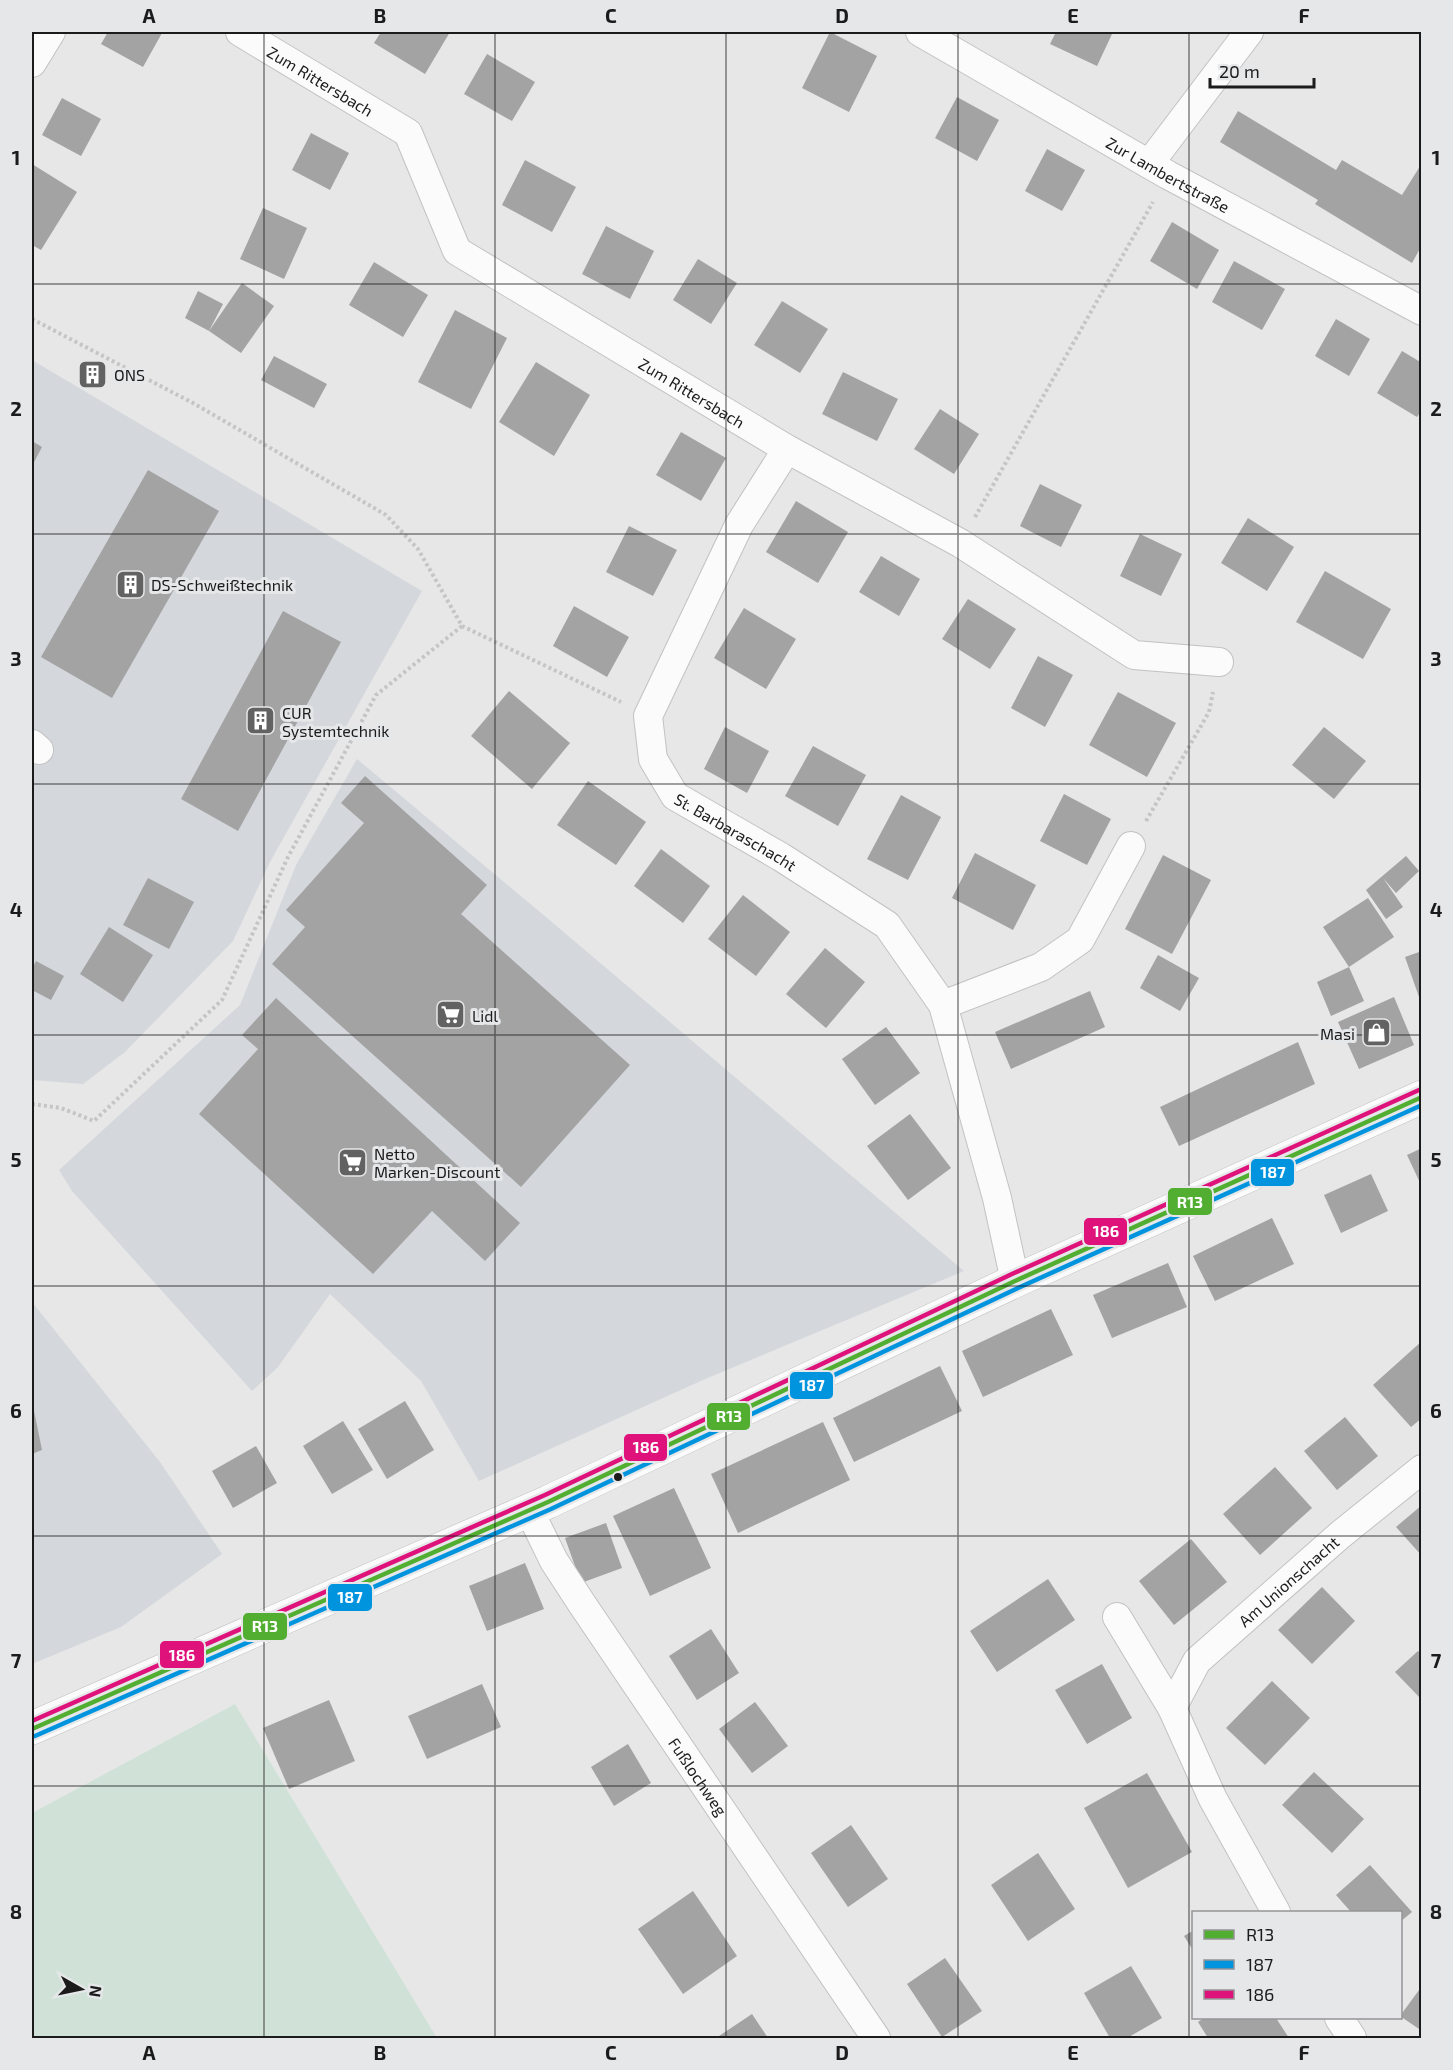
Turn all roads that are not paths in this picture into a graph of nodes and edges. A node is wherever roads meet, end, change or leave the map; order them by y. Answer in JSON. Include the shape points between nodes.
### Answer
{"nodes":[{"id":1,"x":51,"y":32,"type":"edge"},
{"id":2,"x":240,"y":32,"type":"edge"},
{"id":3,"x":920,"y":32,"type":"edge"},
{"id":4,"x":1249,"y":32,"type":"edge"},
{"id":5,"x":32,"y":63,"type":"edge"},
{"id":6,"x":1159,"y":170,"type":"junction"},
{"id":7,"x":1422,"y":310,"type":"edge"},
{"id":8,"x":787,"y":449,"type":"junction"},
{"id":9,"x":1219,"y":662,"type":"road end"},
{"id":10,"x":1131,"y":846,"type":"road end"},
{"id":11,"x":943,"y":1005,"type":"junction"},
{"id":12,"x":1422,"y":1097,"type":"edge"},
{"id":13,"x":1015,"y":1281,"type":"junction"},
{"id":14,"x":1422,"y":1468,"type":"edge"},
{"id":15,"x":529,"y":1510,"type":"junction"},
{"id":16,"x":1117,"y":1617,"type":"dead end"},
{"id":17,"x":1172,"y":1708,"type":"junction"},
{"id":18,"x":33,"y":1728,"type":"edge"},
{"id":19,"x":1274,"y":1911,"type":"edge"},
{"id":20,"x":1340,"y":2019,"type":"edge"},
{"id":21,"x":876,"y":2038,"type":"edge"},
{"id":22,"x":1352,"y":2038,"type":"edge"}],
"edges":[{"from":1,"to":5,"type":"street"},
{"from":2,"to":8,"type":"street","name":"Zum Rittersbach","via":[[408,133],[457,251]]},
{"from":3,"to":6,"type":"street","name":"Zur Lambertstraße"},
{"from":4,"to":6,"type":"street"},
{"from":6,"to":7,"type":"street","name":"Zur Lambertstraße"},
{"from":8,"to":9,"type":"street","name":"Zum Rittersbach","via":[[960,543],[1134,655]]},
{"from":8,"to":11,"type":"street","name":"St. Barbaraschacht","via":[[739,525],[648,716],[653,759],[675,796],[887,925]]},
{"from":10,"to":11,"type":"street","via":[[1080,940],[1041,967]]},
{"from":11,"to":13,"type":"street","name":"St. Barbaraschacht","via":[[997,1198]]},
{"from":12,"to":13,"type":"street"},
{"from":13,"to":15,"type":"street"},
{"from":14,"to":17,"type":"street","name":"Am Unionschacht","via":[[1340,1534],[1197,1660]]},
{"from":15,"to":18,"type":"street"},
{"from":15,"to":21,"type":"street","name":"Fußlochweg","via":[[554,1561],[582,1604]]},
{"from":16,"to":17,"type":"street"},
{"from":17,"to":19,"type":"street","via":[[1214,1799]]},
{"from":20,"to":22,"type":"street"}]}
